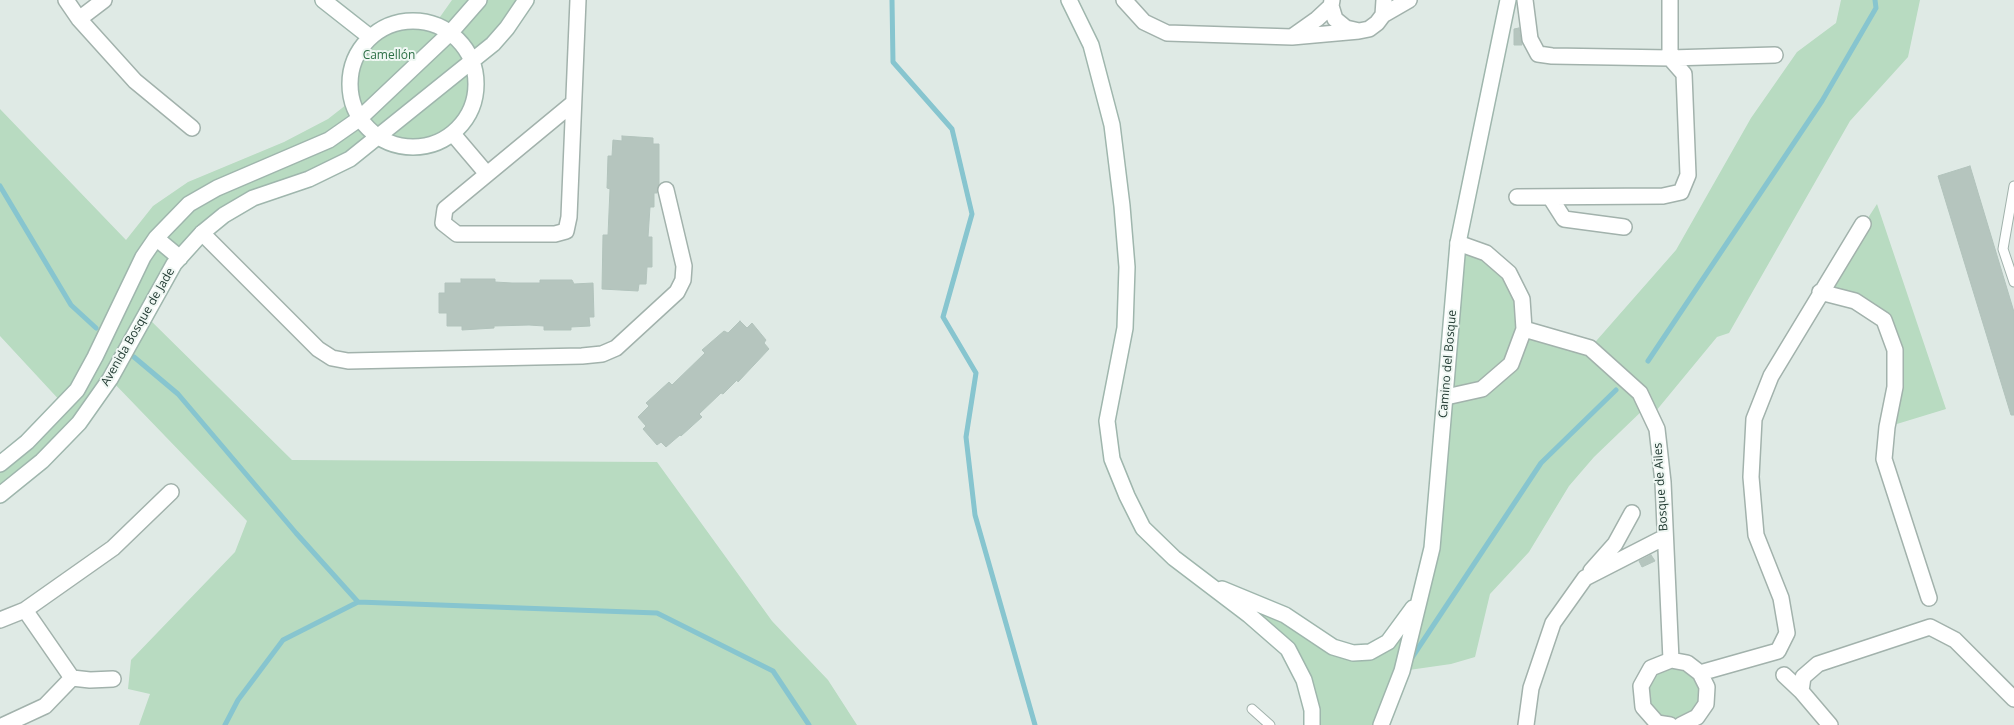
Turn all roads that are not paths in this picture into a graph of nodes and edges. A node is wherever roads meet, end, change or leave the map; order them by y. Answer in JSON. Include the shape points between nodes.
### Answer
{"nodes":[{"id":1,"x":66,"y":0,"type":"edge"},
{"id":2,"x":104,"y":0,"type":"edge"},
{"id":3,"x":479,"y":0,"type":"edge"},
{"id":4,"x":526,"y":0,"type":"edge"},
{"id":5,"x":578,"y":0,"type":"edge"},
{"id":6,"x":1069,"y":0,"type":"edge"},
{"id":7,"x":1124,"y":0,"type":"edge"},
{"id":8,"x":1409,"y":0,"type":"edge"},
{"id":9,"x":1508,"y":0,"type":"edge"},
{"id":10,"x":1526,"y":0,"type":"edge"},
{"id":11,"x":1670,"y":0,"type":"edge"},
{"id":12,"x":329,"y":2,"type":"edge"},
{"id":13,"x":1331,"y":3,"type":"edge"},
{"id":14,"x":1384,"y":8,"type":"edge"},
{"id":15,"x":79,"y":19,"type":"junction"},
{"id":16,"x":1359,"y":31,"type":"junction"},
{"id":17,"x":451,"y":32,"type":"junction"},
{"id":18,"x":370,"y":37,"type":"junction"},
{"id":19,"x":1292,"y":37,"type":"junction"},
{"id":20,"x":1774,"y":56,"type":"dead end"},
{"id":21,"x":1670,"y":58,"type":"junction"},
{"id":22,"x":473,"y":60,"type":"junction"},
{"id":23,"x":572,"y":104,"type":"junction"},
{"id":24,"x":359,"y":119,"type":"junction"},
{"id":25,"x":192,"y":128,"type":"dead end"},
{"id":26,"x":453,"y":134,"type":"junction"},
{"id":27,"x":378,"y":138,"type":"junction"},
{"id":28,"x":487,"y":174,"type":"junction"},
{"id":29,"x":2014,"y":186,"type":"edge"},
{"id":30,"x":666,"y":190,"type":"dead end"},
{"id":31,"x":1517,"y":197,"type":"dead end"},
{"id":32,"x":1550,"y":197,"type":"junction"},
{"id":33,"x":1863,"y":224,"type":"dead end"},
{"id":34,"x":1624,"y":227,"type":"dead end"},
{"id":35,"x":202,"y":233,"type":"junction"},
{"id":36,"x":156,"y":238,"type":"junction"},
{"id":37,"x":1458,"y":244,"type":"junction"},
{"id":38,"x":180,"y":258,"type":"junction"},
{"id":39,"x":2014,"y":282,"type":"edge"},
{"id":40,"x":1820,"y":292,"type":"junction"},
{"id":41,"x":1524,"y":329,"type":"junction"},
{"id":42,"x":1446,"y":397,"type":"junction"},
{"id":43,"x":0,"y":464,"type":"edge"},
{"id":44,"x":171,"y":492,"type":"dead end"},
{"id":45,"x":0,"y":495,"type":"edge"},
{"id":46,"x":1632,"y":513,"type":"dead end"},
{"id":47,"x":1665,"y":537,"type":"junction"},
{"id":48,"x":1585,"y":578,"type":"junction"},
{"id":49,"x":1209,"y":585,"type":"junction"},
{"id":50,"x":1929,"y":598,"type":"dead end"},
{"id":51,"x":1418,"y":602,"type":"junction"},
{"id":52,"x":25,"y":610,"type":"junction"},
{"id":53,"x":0,"y":620,"type":"edge"},
{"id":54,"x":1671,"y":660,"type":"junction"},
{"id":55,"x":1700,"y":673,"type":"junction"},
{"id":56,"x":1784,"y":675,"type":"dead end"},
{"id":57,"x":72,"y":678,"type":"junction"},
{"id":58,"x":113,"y":679,"type":"dead end"},
{"id":59,"x":1801,"y":691,"type":"junction"},
{"id":60,"x":2014,"y":700,"type":"edge"},
{"id":61,"x":1252,"y":709,"type":"dead end"},
{"id":62,"x":1700,"y":721,"type":"edge"},
{"id":63,"x":4,"y":725,"type":"edge"},
{"id":64,"x":1270,"y":725,"type":"edge"},
{"id":65,"x":1312,"y":725,"type":"edge"},
{"id":66,"x":1381,"y":725,"type":"edge"},
{"id":67,"x":1526,"y":725,"type":"edge"},
{"id":68,"x":1670,"y":725,"type":"edge"},
{"id":69,"x":1681,"y":725,"type":"edge"},
{"id":70,"x":1830,"y":725,"type":"edge"}],
"edges":[{"from":1,"to":15,"type":"street"},
{"from":2,"to":15,"type":"street"},
{"from":3,"to":17,"type":"street","name":"Avenida Bosque de Jade"},
{"from":4,"to":22,"type":"street","name":"Avenida Bosque de Jade","via":[[506,28]]},
{"from":5,"to":23,"type":"street"},
{"from":6,"to":49,"type":"street","via":[[1091,45],[1112,125],[1122,206],[1127,267],[1125,319],[1108,421],[1112,460],[1143,528]]},
{"from":7,"to":19,"type":"street","via":[[1144,22],[1167,33]]},
{"from":8,"to":14,"type":"street"},
{"from":9,"to":37,"type":"street","name":"Camino del Bosque"},
{"from":10,"to":21,"type":"street","via":[[1530,39],[1538,54]]},
{"from":11,"to":21,"type":"street"},
{"from":12,"to":18,"type":"street"},
{"from":13,"to":16,"type":"street","via":[[1335,19],[1346,28]]},
{"from":13,"to":19,"type":"street","via":[[1317,19]]},
{"from":14,"to":16,"type":"street","via":[[1377,24]]},
{"from":15,"to":25,"type":"street","via":[[135,81]]},
{"from":16,"to":19,"type":"street"},
{"from":17,"to":18,"type":"street","via":[[424,21],[395,23]]},
{"from":17,"to":22,"type":"street"},
{"from":17,"to":24,"type":"street","name":"Avenida Bosque de Jade"},
{"from":18,"to":24,"type":"street","via":[[353,62],[351,101]]},
{"from":20,"to":21,"type":"street"},
{"from":21,"to":32,"type":"street","via":[[1684,74],[1688,175],[1681,192],[1663,196]]},
{"from":22,"to":26,"type":"street","via":[[477,92],[465,122]]},
{"from":22,"to":27,"type":"street","name":"Avenida Bosque de Jade"},
{"from":23,"to":28,"type":"street"},
{"from":23,"to":28,"type":"street","via":[[566,231],[555,234],[457,234],[443,223],[445,209]]},
{"from":24,"to":27,"type":"street"},
{"from":24,"to":36,"type":"street","name":"Avenida Bosque de Jade","via":[[329,140],[217,188],[189,204]]},
{"from":26,"to":27,"type":"street","via":[[440,142],[408,148]]},
{"from":26,"to":28,"type":"street"},
{"from":27,"to":35,"type":"street","name":"Avenida Bosque de Jade","via":[[350,159],[309,179],[253,198]]},
{"from":29,"to":39,"type":"lane","via":[[2004,248]]},
{"from":30,"to":35,"type":"street","via":[[684,266],[683,280],[677,292],[616,348],[602,354],[582,356],[348,361],[332,358],[318,349]]},
{"from":31,"to":32,"type":"street"},
{"from":32,"to":34,"type":"street","via":[[1564,219]]},
{"from":33,"to":40,"type":"street"},
{"from":35,"to":38,"type":"street","name":"Avenida Bosque de Jade"},
{"from":36,"to":38,"type":"street"},
{"from":36,"to":43,"type":"street","name":"Avenida Bosque de Jade","via":[[143,257],[77,390],[27,442]]},
{"from":37,"to":41,"type":"street","via":[[1486,253],[1508,273],[1522,299]]},
{"from":37,"to":42,"type":"street","name":"Camino del Bosque"},
{"from":38,"to":45,"type":"street","name":"Avenida Bosque de Jade","via":[[110,379],[79,423],[42,462]]},
{"from":40,"to":50,"type":"street","via":[[1855,301],[1884,320],[1895,350],[1895,387],[1884,460]]},
{"from":40,"to":55,"type":"street","via":[[1770,376],[1754,419],[1751,477],[1756,535],[1781,598],[1787,633],[1778,652]]},
{"from":41,"to":42,"type":"street","via":[[1511,364],[1482,389]]},
{"from":41,"to":47,"type":"street","name":"Bosque de Ailes","via":[[1590,348],[1640,393],[1657,430]]},
{"from":42,"to":51,"type":"street","name":"Camino del Bosque","via":[[1432,548]]},
{"from":44,"to":52,"type":"street","via":[[113,548]]},
{"from":46,"to":48,"type":"street","via":[[1615,544]]},
{"from":47,"to":48,"type":"street"},
{"from":47,"to":54,"type":"street","name":"Bosque de Ailes"},
{"from":48,"to":67,"type":"street","via":[[1552,622],[1530,688]]},
{"from":49,"to":51,"type":"street","via":[[1285,615],[1333,647],[1353,653],[1370,652],[1388,642]]},
{"from":49,"to":65,"type":"street","via":[[1288,649],[1304,680],[1312,710]]},
{"from":51,"to":66,"type":"street","name":"Camino del Bosque","via":[[1402,671]]},
{"from":52,"to":53,"type":"street"},
{"from":52,"to":57,"type":"street"},
{"from":54,"to":55,"type":"street","via":[[1687,663]]},
{"from":54,"to":68,"type":"street","via":[[1651,668],[1641,686],[1643,707],[1657,722]]},
{"from":55,"to":62,"type":"street","via":[[1707,687]]},
{"from":56,"to":59,"type":"street"},
{"from":57,"to":58,"type":"street"},
{"from":57,"to":63,"type":"street","via":[[45,706]]},
{"from":59,"to":60,"type":"street","via":[[1803,677],[1818,664],[1930,627],[1956,640]]},
{"from":59,"to":70,"type":"street"},
{"from":61,"to":64,"type":"lane"},
{"from":62,"to":69,"type":"street"}]}
